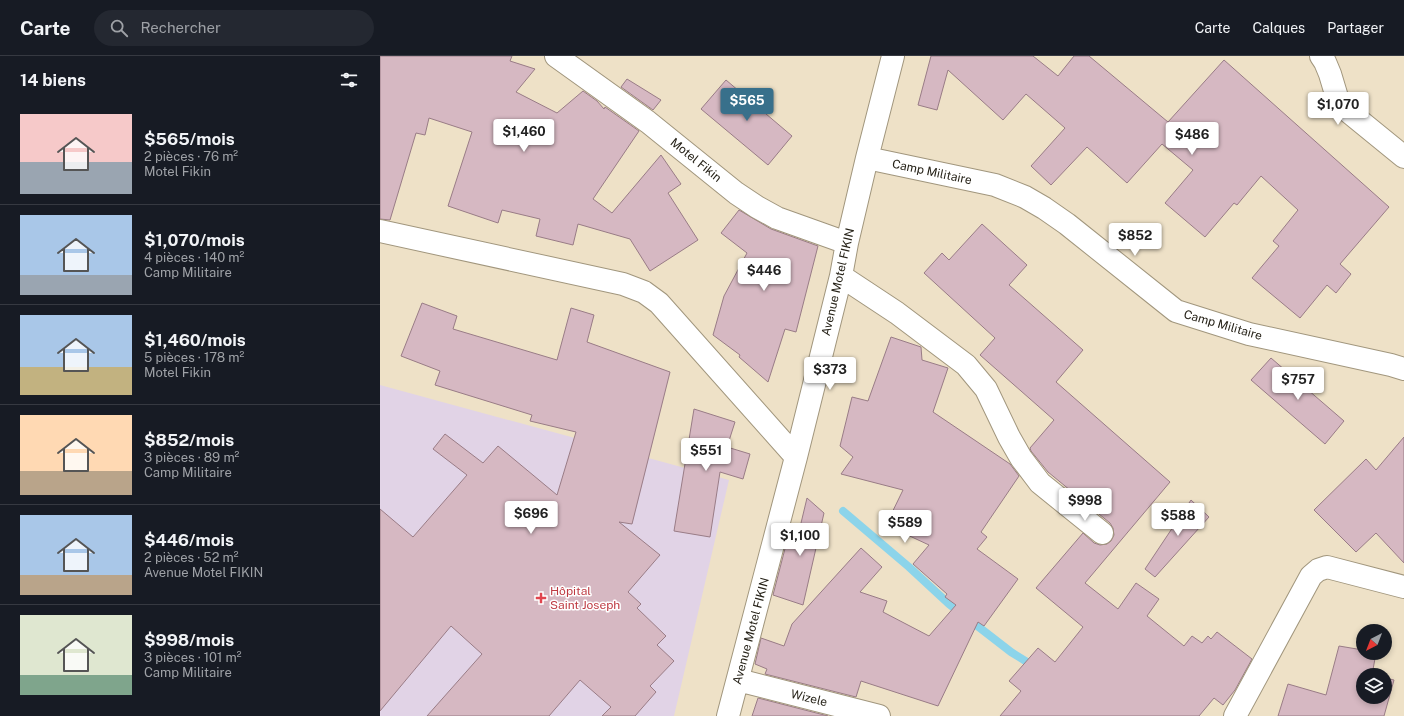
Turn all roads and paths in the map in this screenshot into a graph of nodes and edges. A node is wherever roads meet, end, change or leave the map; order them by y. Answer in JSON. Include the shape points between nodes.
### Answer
{"nodes":[{"id":1,"x":556,"y":56,"type":"edge"},
{"id":2,"x":893,"y":56,"type":"edge"},
{"id":3,"x":1321,"y":56,"type":"edge"},
{"id":4,"x":1404,"y":157,"type":"edge"},
{"id":5,"x":867,"y":158,"type":"junction"},
{"id":6,"x":380,"y":231,"type":"edge"},
{"id":7,"x":847,"y":243,"type":"junction"},
{"id":8,"x":841,"y":276,"type":"junction"},
{"id":9,"x":1404,"y":369,"type":"edge"},
{"id":10,"x":796,"y":458,"type":"junction"},
{"id":11,"x":1102,"y":533,"type":"dead end"},
{"id":12,"x":1404,"y":587,"type":"edge"},
{"id":13,"x":738,"y":680,"type":"junction"},
{"id":14,"x":728,"y":716,"type":"edge"},
{"id":15,"x":879,"y":716,"type":"edge"},
{"id":16,"x":1234,"y":716,"type":"edge"}],
"edges":[{"from":1,"to":7,"type":"street","name":"Motel Fikin","via":[[648,122],[757,207],[777,218]]},
{"from":2,"to":5,"type":"street","name":"Avenue Motel FIKIN"},
{"from":3,"to":4,"type":"street","via":[[1330,74],[1339,104]]},
{"from":5,"to":7,"type":"street","name":"Avenue Motel FIKIN"},
{"from":5,"to":9,"type":"street","name":"Camp Militaire","via":[[995,185],[1025,197],[1068,224],[1176,312],[1249,334]]},
{"from":6,"to":10,"type":"street","via":[[623,284],[644,292],[659,303]]},
{"from":7,"to":8,"type":"street","name":"Avenue Motel FIKIN"},
{"from":8,"to":10,"type":"street","name":"Avenue Motel FIKIN"},
{"from":8,"to":11,"type":"street","via":[[966,364],[986,389],[1021,458],[1040,483]]},
{"from":10,"to":13,"type":"street","name":"Avenue Motel FIKIN"},
{"from":12,"to":16,"type":"street","via":[[1327,568],[1318,570],[1311,576]]},
{"from":13,"to":14,"type":"street","name":"Avenue Motel FIKIN"},
{"from":13,"to":15,"type":"street","name":"Wizele"}]}
